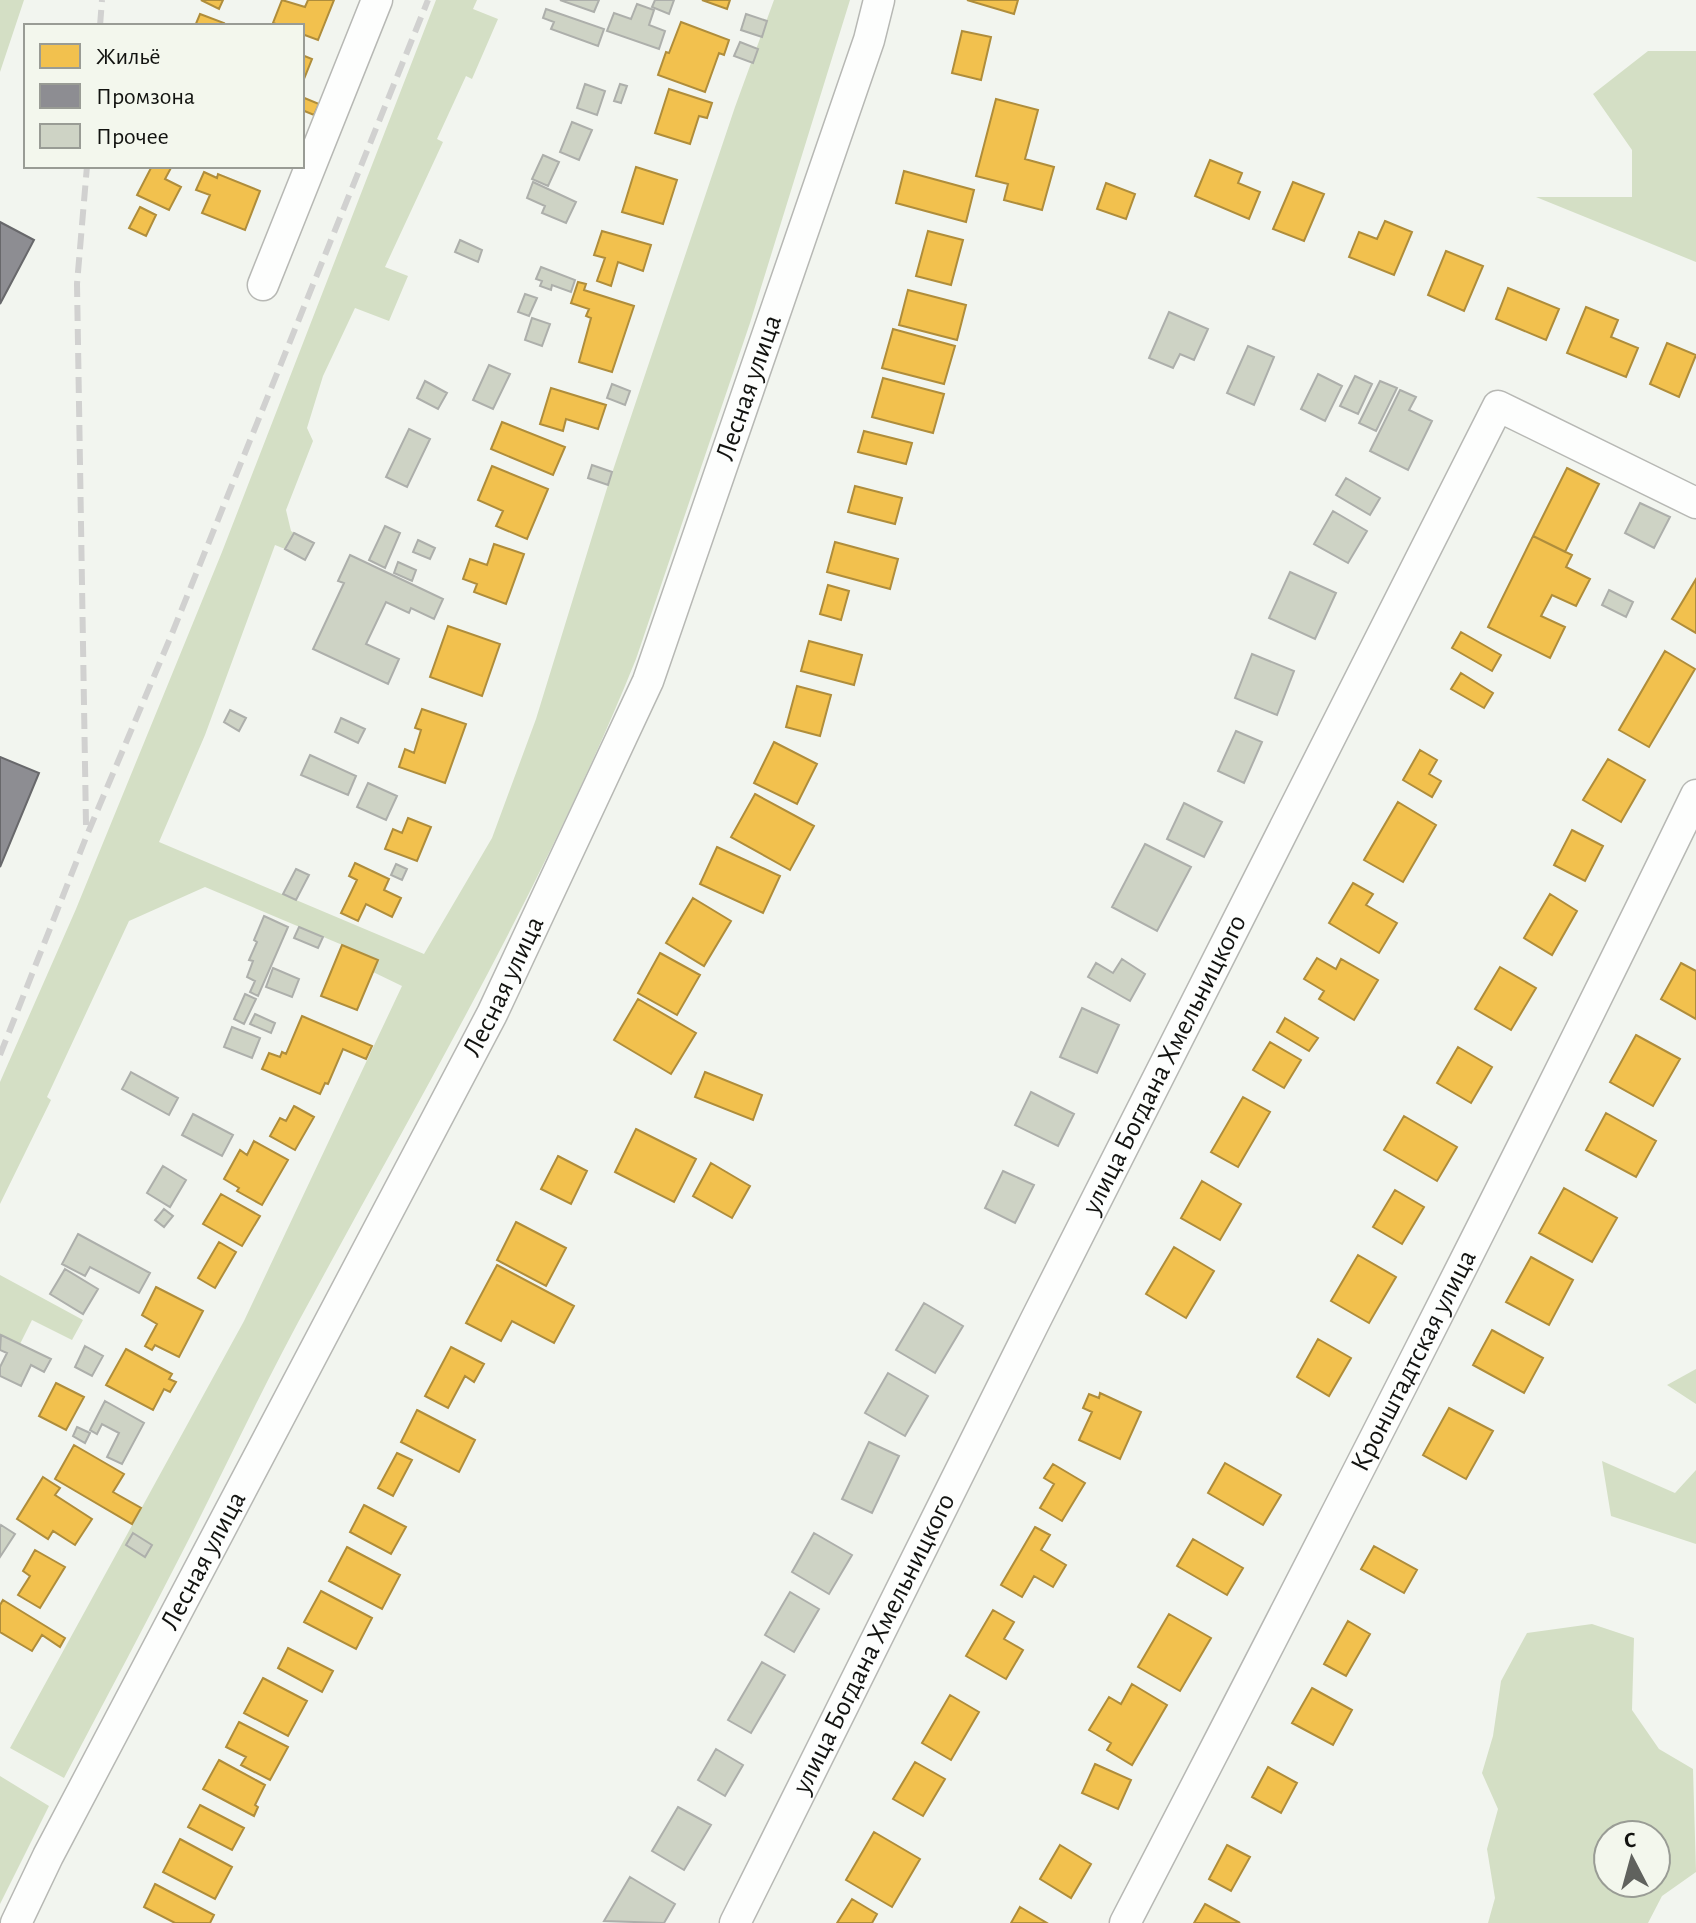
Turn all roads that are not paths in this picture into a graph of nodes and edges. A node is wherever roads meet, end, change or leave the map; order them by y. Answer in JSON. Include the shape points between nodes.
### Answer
{"nodes":[{"id":1,"x":377,"y":0,"type":"edge"},
{"id":2,"x":879,"y":0,"type":"edge"},
{"id":3,"x":263,"y":285,"type":"dead end"},
{"id":4,"x":1696,"y":503,"type":"edge"},
{"id":5,"x":1696,"y":795,"type":"edge"},
{"id":6,"x":16,"y":1923,"type":"edge"},
{"id":7,"x":735,"y":1923,"type":"edge"},
{"id":8,"x":1125,"y":1923,"type":"edge"}],
"edges":[{"from":1,"to":3,"type":"street"},
{"from":2,"to":6,"type":"street","name":"Лесная улица","via":[[648,681],[492,1014]]},
{"from":4,"to":7,"type":"street","name":"улица Богдана Хмельницкого","via":[[1498,406]]},
{"from":5,"to":8,"type":"street","name":"Кронштадтская улица","via":[[1360,1468]]}]}
